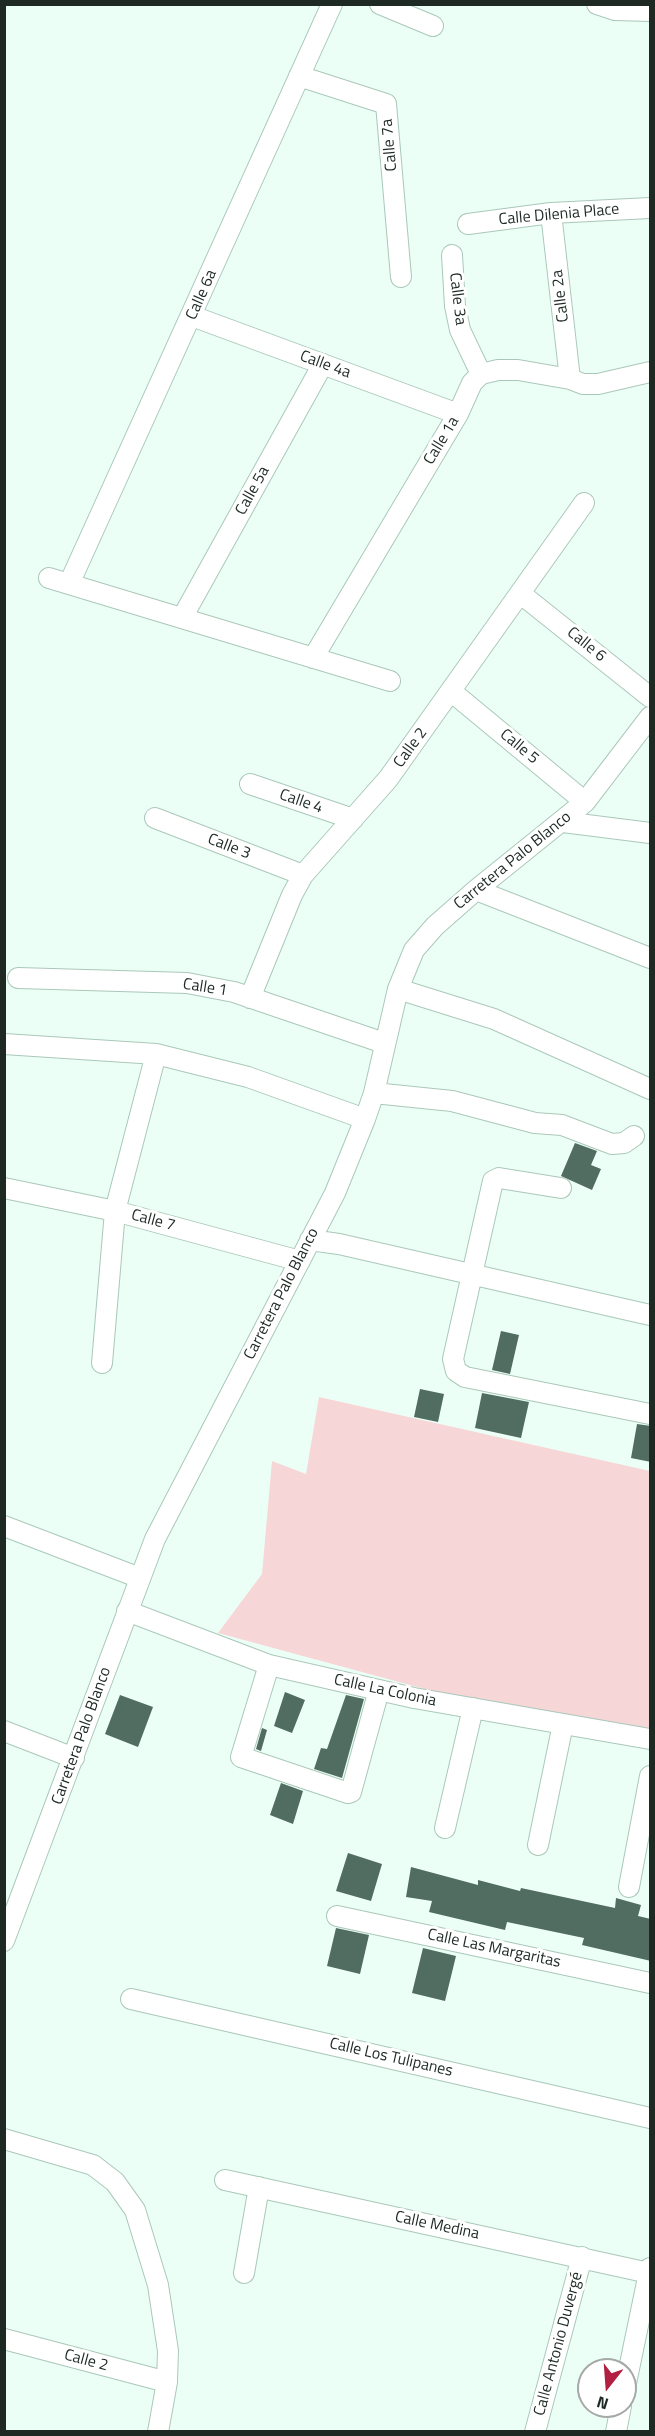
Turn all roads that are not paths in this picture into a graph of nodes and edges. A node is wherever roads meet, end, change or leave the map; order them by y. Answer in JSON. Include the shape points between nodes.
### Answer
{"nodes":[{"id":1,"x":332,"y":4,"type":"edge"},
{"id":2,"x":380,"y":4,"type":"edge"},
{"id":3,"x":597,"y":4,"type":"edge"},
{"id":4,"x":651,"y":11,"type":"edge"},
{"id":5,"x":433,"y":26,"type":"dead end"},
{"id":6,"x":299,"y":76,"type":"junction"},
{"id":7,"x":651,"y":208,"type":"edge"},
{"id":8,"x":551,"y":213,"type":"junction"},
{"id":9,"x":468,"y":224,"type":"dead end"},
{"id":10,"x":452,"y":255,"type":"dead end"},
{"id":11,"x":401,"y":277,"type":"dead end"},
{"id":12,"x":192,"y":316,"type":"junction"},
{"id":13,"x":323,"y":364,"type":"junction"},
{"id":14,"x":651,"y":372,"type":"edge"},
{"id":15,"x":481,"y":374,"type":"junction"},
{"id":16,"x":570,"y":379,"type":"junction"},
{"id":17,"x":458,"y":414,"type":"junction"},
{"id":18,"x":584,"y":503,"type":"dead end"},
{"id":19,"x":49,"y":578,"type":"dead end"},
{"id":20,"x":69,"y":584,"type":"junction"},
{"id":21,"x":521,"y":594,"type":"junction"},
{"id":22,"x":182,"y":618,"type":"junction"},
{"id":23,"x":313,"y":658,"type":"junction"},
{"id":24,"x":390,"y":681,"type":"dead end"},
{"id":25,"x":452,"y":692,"type":"junction"},
{"id":26,"x":651,"y":697,"type":"edge"},
{"id":27,"x":651,"y":717,"type":"edge"},
{"id":28,"x":250,"y":784,"type":"dead end"},
{"id":29,"x":585,"y":802,"type":"junction"},
{"id":30,"x":155,"y":818,"type":"dead end"},
{"id":31,"x":353,"y":819,"type":"junction"},
{"id":32,"x":562,"y":822,"type":"junction"},
{"id":33,"x":651,"y":833,"type":"edge"},
{"id":34,"x":303,"y":875,"type":"junction"},
{"id":35,"x":476,"y":890,"type":"junction"},
{"id":36,"x":651,"y":958,"type":"edge"},
{"id":37,"x":18,"y":978,"type":"dead end"},
{"id":38,"x":398,"y":989,"type":"junction"},
{"id":39,"x":250,"y":998,"type":"junction"},
{"id":40,"x":384,"y":1043,"type":"junction"},
{"id":41,"x":4,"y":1044,"type":"edge"},
{"id":42,"x":156,"y":1054,"type":"junction"},
{"id":43,"x":651,"y":1089,"type":"edge"},
{"id":44,"x":374,"y":1093,"type":"junction"},
{"id":45,"x":365,"y":1119,"type":"junction"},
{"id":46,"x":634,"y":1136,"type":"dead end"},
{"id":47,"x":4,"y":1188,"type":"edge"},
{"id":48,"x":561,"y":1188,"type":"dead end"},
{"id":49,"x":115,"y":1211,"type":"junction"},
{"id":50,"x":310,"y":1240,"type":"junction"},
{"id":51,"x":300,"y":1261,"type":"junction"},
{"id":52,"x":471,"y":1274,"type":"junction"},
{"id":53,"x":651,"y":1316,"type":"edge"},
{"id":54,"x":102,"y":1363,"type":"dead end"},
{"id":55,"x":651,"y":1414,"type":"edge"},
{"id":56,"x":4,"y":1526,"type":"edge"},
{"id":57,"x":140,"y":1578,"type":"junction"},
{"id":58,"x":127,"y":1611,"type":"junction"},
{"id":59,"x":269,"y":1665,"type":"junction"},
{"id":60,"x":379,"y":1690,"type":"junction"},
{"id":61,"x":473,"y":1708,"type":"junction"},
{"id":62,"x":563,"y":1724,"type":"junction"},
{"id":63,"x":4,"y":1731,"type":"edge"},
{"id":64,"x":651,"y":1739,"type":"edge"},
{"id":65,"x":74,"y":1758,"type":"junction"},
{"id":66,"x":651,"y":1776,"type":"edge"},
{"id":67,"x":445,"y":1828,"type":"dead end"},
{"id":68,"x":538,"y":1845,"type":"dead end"},
{"id":69,"x":629,"y":1887,"type":"dead end"},
{"id":70,"x":337,"y":1916,"type":"dead end"},
{"id":71,"x":4,"y":1941,"type":"edge"},
{"id":72,"x":651,"y":1983,"type":"edge"},
{"id":73,"x":131,"y":1999,"type":"dead end"},
{"id":74,"x":651,"y":2118,"type":"edge"},
{"id":75,"x":4,"y":2139,"type":"edge"},
{"id":76,"x":225,"y":2180,"type":"dead end"},
{"id":77,"x":259,"y":2187,"type":"junction"},
{"id":78,"x":582,"y":2257,"type":"junction"},
{"id":79,"x":650,"y":2271,"type":"edge"},
{"id":80,"x":244,"y":2273,"type":"dead end"},
{"id":81,"x":4,"y":2339,"type":"edge"},
{"id":82,"x":631,"y":2358,"type":"edge"},
{"id":83,"x":167,"y":2382,"type":"junction"},
{"id":84,"x":158,"y":2432,"type":"edge"},
{"id":85,"x":535,"y":2432,"type":"edge"}],
"edges":[{"from":1,"to":6,"type":"street","name":"Calle 6a"},
{"from":2,"to":5,"type":"street"},
{"from":3,"to":4,"type":"street","via":[[615,10]]},
{"from":6,"to":11,"type":"street","name":"Calle 7a","via":[[386,104]]},
{"from":6,"to":12,"type":"street","name":"Calle 6a"},
{"from":7,"to":8,"type":"street","name":"Calle Dilenia Place"},
{"from":8,"to":9,"type":"street","name":"Calle Dilenia Place"},
{"from":8,"to":16,"type":"street","name":"Calle 2a"},
{"from":10,"to":15,"type":"street","name":"Calle 3a","via":[[460,330]]},
{"from":12,"to":13,"type":"street","name":"Calle 4a"},
{"from":12,"to":20,"type":"street","name":"Calle 6a"},
{"from":13,"to":17,"type":"street","name":"Calle 4a"},
{"from":13,"to":22,"type":"street","name":"Calle 5a"},
{"from":14,"to":16,"type":"street","via":[[598,384]]},
{"from":15,"to":16,"type":"street","via":[[518,370]]},
{"from":15,"to":17,"type":"street","name":"Calle 1a","via":[[472,383]]},
{"from":17,"to":23,"type":"street","name":"Calle 1a"},
{"from":18,"to":21,"type":"street","name":"Calle 2"},
{"from":19,"to":20,"type":"street"},
{"from":20,"to":22,"type":"street"},
{"from":21,"to":25,"type":"street","name":"Calle 2"},
{"from":21,"to":26,"type":"street","name":"Calle 6"},
{"from":22,"to":23,"type":"street"},
{"from":23,"to":24,"type":"street"},
{"from":25,"to":29,"type":"street","name":"Calle 5"},
{"from":25,"to":31,"type":"street","name":"Calle 2","via":[[388,779]]},
{"from":27,"to":29,"type":"street","name":"Carretera Palo Blanco"},
{"from":28,"to":31,"type":"street","name":"Calle 4"},
{"from":29,"to":32,"type":"street","name":"Carretera Palo Blanco"},
{"from":30,"to":34,"type":"street","name":"Calle 3"},
{"from":31,"to":34,"type":"street","name":"Calle 2"},
{"from":32,"to":33,"type":"street"},
{"from":32,"to":35,"type":"street","name":"Carretera Palo Blanco"},
{"from":34,"to":39,"type":"street","name":"Calle 2","via":[[291,895]]},
{"from":35,"to":36,"type":"street"},
{"from":35,"to":38,"type":"street","name":"Carretera Palo Blanco","via":[[414,950]]},
{"from":37,"to":39,"type":"street","name":"Calle 1","via":[[187,983]]},
{"from":38,"to":40,"type":"street","name":"Carretera Palo Blanco"},
{"from":38,"to":43,"type":"street","via":[[494,1019]]},
{"from":39,"to":40,"type":"street","name":"Calle 1"},
{"from":40,"to":44,"type":"street","name":"Carretera Palo Blanco"},
{"from":41,"to":42,"type":"street"},
{"from":42,"to":45,"type":"street","via":[[248,1077]]},
{"from":42,"to":49,"type":"street"},
{"from":44,"to":45,"type":"street","name":"Carretera Palo Blanco"},
{"from":44,"to":46,"type":"street","via":[[452,1101],[535,1123],[562,1125],[612,1144],[624,1143]]},
{"from":45,"to":50,"type":"street","name":"Carretera Palo Blanco"},
{"from":47,"to":49,"type":"street","name":"Calle 7"},
{"from":48,"to":52,"type":"street","via":[[499,1178],[493,1181]]},
{"from":49,"to":51,"type":"street","name":"Calle 7"},
{"from":49,"to":54,"type":"street"},
{"from":50,"to":51,"type":"street","name":"Carretera Palo Blanco"},
{"from":50,"to":52,"type":"street"},
{"from":51,"to":57,"type":"street","name":"Carretera Palo Blanco","via":[[155,1539]]},
{"from":52,"to":53,"type":"street"},
{"from":52,"to":55,"type":"street","via":[[453,1359],[456,1371],[465,1377]]},
{"from":56,"to":57,"type":"street"},
{"from":57,"to":58,"type":"street","name":"Carretera Palo Blanco"},
{"from":58,"to":59,"type":"street","name":"Calle La Colonia"},
{"from":58,"to":65,"type":"street","name":"Carretera Palo Blanco"},
{"from":59,"to":60,"type":"street","name":"Calle La Colonia"},
{"from":59,"to":60,"type":"street","via":[[241,1757],[348,1793]]},
{"from":60,"to":61,"type":"street","name":"Calle La Colonia"},
{"from":61,"to":62,"type":"street","name":"Calle La Colonia"},
{"from":61,"to":67,"type":"street"},
{"from":62,"to":64,"type":"street","name":"Calle La Colonia"},
{"from":62,"to":68,"type":"street"},
{"from":63,"to":65,"type":"street"},
{"from":65,"to":71,"type":"street","name":"Carretera Palo Blanco"},
{"from":66,"to":69,"type":"street"},
{"from":70,"to":72,"type":"street","name":"Calle Las Margaritas"},
{"from":73,"to":74,"type":"street","name":"Calle Los Tulipanes"},
{"from":75,"to":83,"type":"street","via":[[93,2165],[115,2182],[135,2210],[158,2285],[168,2351]]},
{"from":76,"to":77,"type":"street","name":"Calle Medina"},
{"from":77,"to":78,"type":"street","name":"Calle Medina"},
{"from":77,"to":80,"type":"street"},
{"from":78,"to":79,"type":"street","name":"Calle Medina"},
{"from":78,"to":85,"type":"street","name":"Calle Antonio Duvergé"},
{"from":79,"to":82,"type":"street"},
{"from":81,"to":83,"type":"street","name":"Calle 2"},
{"from":83,"to":84,"type":"street"}]}
